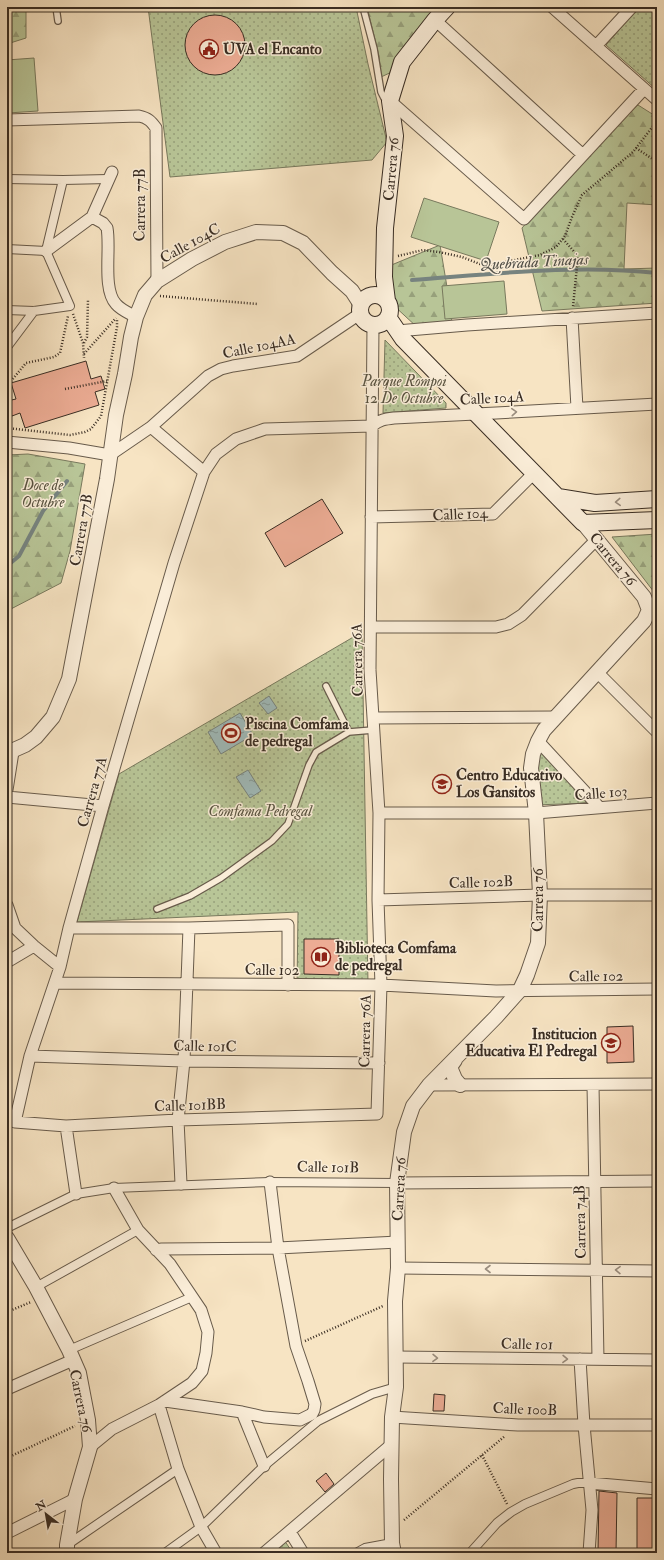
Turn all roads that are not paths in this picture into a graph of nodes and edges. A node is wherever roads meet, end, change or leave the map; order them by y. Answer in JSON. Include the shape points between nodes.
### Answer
{"nodes":[{"id":1,"x":56,"y":7,"type":"edge"},
{"id":2,"x":363,"y":7,"type":"edge"},
{"id":3,"x":447,"y":7,"type":"edge"},
{"id":4,"x":552,"y":7,"type":"edge"},
{"id":5,"x":632,"y":7,"type":"edge"},
{"id":6,"x":435,"y":20,"type":"junction"},
{"id":7,"x":58,"y":21,"type":"dead end"},
{"id":8,"x":596,"y":46,"type":"junction"},
{"id":9,"x":644,"y":89,"type":"junction"},
{"id":10,"x":657,"y":100,"type":"edge"},
{"id":11,"x":390,"y":101,"type":"junction"},
{"id":12,"x":7,"y":120,"type":"edge"},
{"id":13,"x":583,"y":155,"type":"junction"},
{"id":14,"x":110,"y":175,"type":"joint"},
{"id":15,"x":7,"y":179,"type":"edge"},
{"id":16,"x":62,"y":180,"type":"junction"},
{"id":17,"x":92,"y":217,"type":"junction"},
{"id":18,"x":7,"y":249,"type":"edge"},
{"id":19,"x":46,"y":251,"type":"junction"},
{"id":20,"x":157,"y":281,"type":"junction"},
{"id":21,"x":145,"y":295,"type":"joint"},
{"id":22,"x":370,"y":303,"type":"junction"},
{"id":23,"x":7,"y":310,"type":"edge"},
{"id":24,"x":34,"y":311,"type":"junction"},
{"id":25,"x":657,"y":313,"type":"edge"},
{"id":26,"x":136,"y":317,"type":"junction"},
{"id":27,"x":572,"y":318,"type":"junction"},
{"id":28,"x":380,"y":322,"type":"junction"},
{"id":29,"x":400,"y":335,"type":"junction"},
{"id":30,"x":7,"y":347,"type":"edge"},
{"id":31,"x":458,"y":396,"type":"junction"},
{"id":32,"x":657,"y":404,"type":"edge"},
{"id":33,"x":577,"y":408,"type":"junction"},
{"id":34,"x":476,"y":414,"type":"junction"},
{"id":35,"x":451,"y":416,"type":"junction"},
{"id":36,"x":372,"y":426,"type":"junction"},
{"id":37,"x":151,"y":427,"type":"junction"},
{"id":38,"x":7,"y":442,"type":"edge"},
{"id":39,"x":110,"y":455,"type":"junction"},
{"id":40,"x":204,"y":472,"type":"junction"},
{"id":41,"x":534,"y":473,"type":"junction"},
{"id":42,"x":558,"y":497,"type":"junction"},
{"id":43,"x":657,"y":499,"type":"edge"},
{"id":44,"x":371,"y":517,"type":"junction"},
{"id":45,"x":657,"y":520,"type":"edge"},
{"id":46,"x":583,"y":523,"type":"junction"},
{"id":47,"x":596,"y":540,"type":"junction"},
{"id":48,"x":653,"y":612,"type":"edge"},
{"id":49,"x":371,"y":627,"type":"junction"},
{"id":50,"x":597,"y":672,"type":"junction"},
{"id":51,"x":326,"y":686,"type":"dead end"},
{"id":52,"x":555,"y":717,"type":"junction"},
{"id":53,"x":373,"y":718,"type":"junction"},
{"id":54,"x":373,"y":730,"type":"junction"},
{"id":55,"x":349,"y":732,"type":"junction"},
{"id":56,"x":657,"y":732,"type":"edge"},
{"id":57,"x":538,"y":741,"type":"junction"},
{"id":58,"x":10,"y":752,"type":"edge"},
{"id":59,"x":7,"y":790,"type":"edge"},
{"id":60,"x":7,"y":797,"type":"edge"},
{"id":61,"x":657,"y":803,"type":"edge"},
{"id":62,"x":103,"y":806,"type":"junction"},
{"id":63,"x":600,"y":808,"type":"junction"},
{"id":64,"x":536,"y":813,"type":"junction"},
{"id":65,"x":379,"y":814,"type":"junction"},
{"id":66,"x":540,"y":895,"type":"junction"},
{"id":67,"x":657,"y":895,"type":"edge"},
{"id":68,"x":378,"y":900,"type":"junction"},
{"id":69,"x":7,"y":905,"type":"edge"},
{"id":70,"x":157,"y":909,"type":"dead end"},
{"id":71,"x":69,"y":928,"type":"junction"},
{"id":72,"x":189,"y":928,"type":"junction"},
{"id":73,"x":34,"y":946,"type":"junction"},
{"id":74,"x":7,"y":962,"type":"edge"},
{"id":75,"x":60,"y":967,"type":"junction"},
{"id":76,"x":55,"y":983,"type":"junction"},
{"id":77,"x":187,"y":984,"type":"junction"},
{"id":78,"x":288,"y":985,"type":"junction"},
{"id":79,"x":381,"y":985,"type":"junction"},
{"id":80,"x":657,"y":989,"type":"edge"},
{"id":81,"x":520,"y":990,"type":"junction"},
{"id":82,"x":30,"y":1056,"type":"junction"},
{"id":83,"x":455,"y":1060,"type":"junction"},
{"id":84,"x":184,"y":1061,"type":"junction"},
{"id":85,"x":379,"y":1063,"type":"junction"},
{"id":86,"x":657,"y":1084,"type":"edge"},
{"id":87,"x":429,"y":1085,"type":"junction"},
{"id":88,"x":460,"y":1085,"type":"junction"},
{"id":89,"x":592,"y":1085,"type":"junction"},
{"id":90,"x":377,"y":1114,"type":"joint"},
{"id":91,"x":11,"y":1119,"type":"edge"},
{"id":92,"x":178,"y":1120,"type":"junction"},
{"id":93,"x":66,"y":1126,"type":"junction"},
{"id":94,"x":657,"y":1180,"type":"edge"},
{"id":95,"x":594,"y":1181,"type":"junction"},
{"id":96,"x":270,"y":1182,"type":"junction"},
{"id":97,"x":398,"y":1183,"type":"junction"},
{"id":98,"x":181,"y":1184,"type":"junction"},
{"id":99,"x":114,"y":1188,"type":"junction"},
{"id":100,"x":76,"y":1194,"type":"junction"},
{"id":101,"x":7,"y":1228,"type":"edge"},
{"id":102,"x":138,"y":1230,"type":"junction"},
{"id":103,"x":7,"y":1238,"type":"edge"},
{"id":104,"x":398,"y":1242,"type":"junction"},
{"id":105,"x":278,"y":1248,"type":"junction"},
{"id":106,"x":156,"y":1250,"type":"junction"},
{"id":107,"x":398,"y":1268,"type":"junction"},
{"id":108,"x":596,"y":1270,"type":"junction"},
{"id":109,"x":657,"y":1271,"type":"edge"},
{"id":110,"x":38,"y":1292,"type":"junction"},
{"id":111,"x":192,"y":1296,"type":"junction"},
{"id":112,"x":71,"y":1355,"type":"junction"},
{"id":113,"x":396,"y":1358,"type":"junction"},
{"id":114,"x":580,"y":1359,"type":"junction"},
{"id":115,"x":598,"y":1359,"type":"junction"},
{"id":116,"x":657,"y":1360,"type":"edge"},
{"id":117,"x":396,"y":1387,"type":"junction"},
{"id":118,"x":7,"y":1389,"type":"edge"},
{"id":119,"x":162,"y":1403,"type":"junction"},
{"id":120,"x":242,"y":1412,"type":"junction"},
{"id":121,"x":392,"y":1417,"type":"junction"},
{"id":122,"x":584,"y":1425,"type":"junction"},
{"id":123,"x":657,"y":1425,"type":"edge"},
{"id":124,"x":391,"y":1445,"type":"junction"},
{"id":125,"x":90,"y":1448,"type":"junction"},
{"id":126,"x":264,"y":1466,"type":"junction"},
{"id":127,"x":178,"y":1469,"type":"junction"},
{"id":128,"x":589,"y":1483,"type":"junction"},
{"id":129,"x":657,"y":1489,"type":"edge"},
{"id":130,"x":75,"y":1500,"type":"junction"},
{"id":131,"x":201,"y":1527,"type":"junction"},
{"id":132,"x":290,"y":1532,"type":"junction"},
{"id":133,"x":7,"y":1533,"type":"edge"},
{"id":134,"x":393,"y":1541,"type":"edge"},
{"id":135,"x":67,"y":1549,"type":"edge"},
{"id":136,"x":165,"y":1553,"type":"edge"},
{"id":137,"x":216,"y":1553,"type":"edge"},
{"id":138,"x":264,"y":1553,"type":"edge"},
{"id":139,"x":303,"y":1553,"type":"edge"},
{"id":140,"x":356,"y":1553,"type":"edge"},
{"id":141,"x":470,"y":1553,"type":"edge"},
{"id":142,"x":589,"y":1553,"type":"edge"}],
"edges":[{"from":1,"to":7,"type":"lane"},
{"from":2,"to":11,"type":"lane","via":[[374,49],[381,92],[384,98]]},
{"from":3,"to":6,"type":"main road","name":"Carrera 76"},
{"from":4,"to":8,"type":"street"},
{"from":5,"to":8,"type":"street"},
{"from":6,"to":11,"type":"main road","name":"Carrera 76","via":[[402,62]]},
{"from":6,"to":13,"type":"street"},
{"from":8,"to":9,"type":"street"},
{"from":9,"to":10,"type":"street"},
{"from":9,"to":13,"type":"street"},
{"from":11,"to":13,"type":"street","via":[[524,219]]},
{"from":11,"to":22,"type":"main road","name":"Carrera 76","via":[[395,136],[385,228],[384,277]]},
{"from":12,"to":20,"type":"street","name":"Carrera 77B","via":[[140,116],[147,118],[156,128]]},
{"from":14,"to":16,"type":"street"},
{"from":14,"to":17,"type":"street"},
{"from":15,"to":16,"type":"street"},
{"from":16,"to":19,"type":"street"},
{"from":17,"to":19,"type":"street"},
{"from":17,"to":26,"type":"street","via":[[107,228],[109,288],[112,300]]},
{"from":18,"to":19,"type":"street"},
{"from":19,"to":24,"type":"street","via":[[70,306]]},
{"from":20,"to":21,"type":"street","name":"Calle 104C"},
{"from":20,"to":22,"type":"street","name":"Calle 104C","via":[[225,242],[256,232],[283,234],[303,243],[352,291]]},
{"from":21,"to":26,"type":"street","name":"Carrera 77B"},
{"from":22,"to":28,"type":"main road","name":"Carrera 76","via":[[365,321]]},
{"from":22,"to":28,"type":"main road","name":"Carrera 76","via":[[390,309]]},
{"from":22,"to":37,"type":"street","name":"Calle 104AA","via":[[297,356],[233,366],[208,376]]},
{"from":23,"to":24,"type":"street"},
{"from":24,"to":30,"type":"street"},
{"from":25,"to":27,"type":"street"},
{"from":26,"to":39,"type":"street","name":"Carrera 77B"},
{"from":27,"to":29,"type":"street"},
{"from":27,"to":33,"type":"street"},
{"from":28,"to":29,"type":"main road","name":"Carrera 76"},
{"from":28,"to":36,"type":"street","name":"Carrera 76A"},
{"from":29,"to":31,"type":"main road","name":"Carrera 76"},
{"from":31,"to":34,"type":"main road","name":"Carrera 76"},
{"from":31,"to":35,"type":"street","via":[[457,408]]},
{"from":32,"to":33,"type":"street","name":"Calle 104A"},
{"from":34,"to":33,"type":"street","name":"Calle 104A","one_way":true},
{"from":34,"to":35,"type":"street","name":"Calle 104A"},
{"from":34,"to":41,"type":"main road","name":"Carrera 76"},
{"from":35,"to":36,"type":"street","name":"Calle 104A","via":[[384,419]]},
{"from":36,"to":40,"type":"street","name":"Calle 104A","via":[[265,428],[236,439],[216,454]]},
{"from":36,"to":44,"type":"street","name":"Carrera 76A"},
{"from":37,"to":39,"type":"street","name":"Calle 104AA"},
{"from":37,"to":40,"type":"street"},
{"from":38,"to":39,"type":"street"},
{"from":39,"to":58,"type":"street","name":"Carrera 77B","via":[[69,679],[52,717],[36,737]]},
{"from":40,"to":62,"type":"street","name":"Carrera 77A","via":[[174,563]]},
{"from":41,"to":42,"type":"main road","name":"Carrera 76"},
{"from":41,"to":44,"type":"street","name":"Calle 104","via":[[493,514]]},
{"from":43,"to":42,"type":"main road","one_way":true,"via":[[596,503]]},
{"from":42,"to":46,"type":"main road","name":"Carrera 76"},
{"from":44,"to":49,"type":"street","name":"Carrera 76A"},
{"from":45,"to":46,"type":"main road"},
{"from":46,"to":47,"type":"street","name":"Carrera 76"},
{"from":47,"to":48,"type":"street","name":"Carrera 76","via":[[644,597]]},
{"from":47,"to":49,"type":"street","via":[[522,615],[508,624],[496,627]]},
{"from":48,"to":50,"type":"street","name":"Carrera 76"},
{"from":49,"to":53,"type":"street","name":"Carrera 76A"},
{"from":50,"to":52,"type":"street","name":"Carrera 76"},
{"from":50,"to":56,"type":"street"},
{"from":51,"to":55,"type":"lane"},
{"from":52,"to":53,"type":"street"},
{"from":52,"to":57,"type":"street","name":"Carrera 76"},
{"from":53,"to":54,"type":"street","name":"Carrera 76A"},
{"from":54,"to":55,"type":"lane"},
{"from":54,"to":65,"type":"street","name":"Carrera 76A"},
{"from":55,"to":70,"type":"lane","via":[[316,752],[288,824],[272,841],[221,878],[190,896]]},
{"from":57,"to":63,"type":"street"},
{"from":57,"to":64,"type":"street","name":"Carrera 76","via":[[531,768]]},
{"from":58,"to":59,"type":"street","name":"Carrera 77B"},
{"from":60,"to":62,"type":"street"},
{"from":61,"to":63,"type":"street","name":"Calle 103"},
{"from":62,"to":71,"type":"street","name":"Carrera 77A"},
{"from":63,"to":64,"type":"street","name":"Calle 103"},
{"from":64,"to":65,"type":"street","name":"Calle 103"},
{"from":64,"to":66,"type":"street","name":"Carrera 76"},
{"from":65,"to":68,"type":"street","name":"Carrera 76A"},
{"from":66,"to":67,"type":"street","name":"Calle 102B"},
{"from":66,"to":68,"type":"street","name":"Calle 102B"},
{"from":66,"to":81,"type":"street","name":"Carrera 76","via":[[538,943]]},
{"from":68,"to":79,"type":"street","name":"Carrera 76A"},
{"from":69,"to":73,"type":"street","via":[[15,928]]},
{"from":71,"to":72,"type":"street"},
{"from":71,"to":75,"type":"street","name":"Carrera 77A"},
{"from":72,"to":77,"type":"street"},
{"from":72,"to":78,"type":"street","via":[[288,925]]},
{"from":73,"to":74,"type":"street"},
{"from":73,"to":75,"type":"street"},
{"from":75,"to":76,"type":"street","name":"Carrera 77A"},
{"from":76,"to":77,"type":"street","name":"Calle 102"},
{"from":76,"to":82,"type":"street","name":"Carrera 77A"},
{"from":77,"to":78,"type":"street","name":"Calle 102"},
{"from":77,"to":84,"type":"street"},
{"from":78,"to":79,"type":"street","name":"Calle 102"},
{"from":79,"to":81,"type":"street","name":"Calle 102"},
{"from":79,"to":85,"type":"street","name":"Carrera 76A"},
{"from":80,"to":81,"type":"street","name":"Calle 102"},
{"from":81,"to":83,"type":"street","name":"Carrera 76"},
{"from":82,"to":84,"type":"street","name":"Calle 101C"},
{"from":82,"to":91,"type":"street","name":"Carrera 77A"},
{"from":83,"to":87,"type":"street","name":"Carrera 76"},
{"from":83,"to":88,"type":"street","via":[[450,1067]]},
{"from":84,"to":85,"type":"street","name":"Calle 101C"},
{"from":84,"to":92,"type":"street"},
{"from":85,"to":90,"type":"street","name":"Carrera 76A"},
{"from":86,"to":89,"type":"street"},
{"from":87,"to":88,"type":"street"},
{"from":87,"to":97,"type":"street","name":"Carrera 76","via":[[413,1106],[407,1121],[400,1153]]},
{"from":88,"to":89,"type":"street"},
{"from":89,"to":95,"type":"street","name":"Carrera 74B"},
{"from":90,"to":92,"type":"street","name":"Calle 101BB"},
{"from":91,"to":93,"type":"street","name":"Calle 101BB"},
{"from":92,"to":93,"type":"street","name":"Calle 101BB"},
{"from":92,"to":98,"type":"street"},
{"from":93,"to":100,"type":"street"},
{"from":94,"to":95,"type":"street","name":"Calle 101B"},
{"from":95,"to":97,"type":"street","name":"Calle 101B"},
{"from":95,"to":108,"type":"street","name":"Carrera 74B"},
{"from":96,"to":97,"type":"street","name":"Calle 101B"},
{"from":96,"to":98,"type":"street","name":"Calle 101B"},
{"from":96,"to":105,"type":"street"},
{"from":97,"to":104,"type":"street","name":"Carrera 76"},
{"from":98,"to":99,"type":"street","name":"Calle 101B"},
{"from":99,"to":100,"type":"street","name":"Calle 101B"},
{"from":99,"to":102,"type":"street"},
{"from":100,"to":101,"type":"street","name":"Calle 101B"},
{"from":102,"to":106,"type":"street"},
{"from":102,"to":110,"type":"street"},
{"from":103,"to":110,"type":"street","name":"Carrera 76"},
{"from":104,"to":105,"type":"street"},
{"from":104,"to":107,"type":"street","name":"Carrera 76"},
{"from":105,"to":106,"type":"street"},
{"from":105,"to":120,"type":"street","via":[[296,1346],[315,1404],[312,1414],[300,1420]]},
{"from":106,"to":111,"type":"street","via":[[170,1264]]},
{"from":108,"to":107,"type":"street","one_way":true},
{"from":107,"to":113,"type":"street","name":"Carrera 76","via":[[395,1300]]},
{"from":109,"to":108,"type":"street","one_way":true},
{"from":108,"to":115,"type":"street","name":"Carrera 74B"},
{"from":110,"to":112,"type":"street","name":"Carrera 76"},
{"from":111,"to":112,"type":"street"},
{"from":111,"to":119,"type":"street","via":[[201,1310],[208,1332],[202,1371],[192,1383]]},
{"from":112,"to":118,"type":"street"},
{"from":112,"to":125,"type":"street","name":"Carrera 76","via":[[79,1373],[88,1420]]},
{"from":113,"to":114,"type":"street","name":"Calle 101","one_way":true},
{"from":113,"to":117,"type":"street","name":"Carrera 76"},
{"from":114,"to":115,"type":"street","name":"Calle 101"},
{"from":114,"to":122,"type":"street"},
{"from":115,"to":116,"type":"street","name":"Calle 101"},
{"from":117,"to":121,"type":"street","name":"Carrera 76"},
{"from":117,"to":126,"type":"street","via":[[372,1394],[318,1421]]},
{"from":119,"to":120,"type":"street"},
{"from":119,"to":125,"type":"street","via":[[112,1429]]},
{"from":119,"to":127,"type":"street"},
{"from":120,"to":126,"type":"street"},
{"from":121,"to":122,"type":"street","name":"Calle 100B","via":[[518,1425]]},
{"from":121,"to":124,"type":"street","name":"Carrera 76"},
{"from":122,"to":123,"type":"street","name":"Calle 100B"},
{"from":122,"to":128,"type":"street"},
{"from":124,"to":132,"type":"street"},
{"from":124,"to":134,"type":"street","name":"Carrera 76"},
{"from":125,"to":130,"type":"street","name":"Carrera 76"},
{"from":126,"to":131,"type":"street"},
{"from":127,"to":131,"type":"street"},
{"from":127,"to":135,"type":"street"},
{"from":128,"to":129,"type":"street"},
{"from":128,"to":141,"type":"street","via":[[578,1482],[511,1512]]},
{"from":128,"to":142,"type":"street","via":[[592,1510]]},
{"from":130,"to":133,"type":"street"},
{"from":130,"to":135,"type":"street","name":"Carrera 76"},
{"from":131,"to":136,"type":"street"},
{"from":131,"to":137,"type":"street"},
{"from":132,"to":138,"type":"street"},
{"from":132,"to":139,"type":"street"},
{"from":134,"to":140,"type":"street","via":[[364,1548]]}]}
